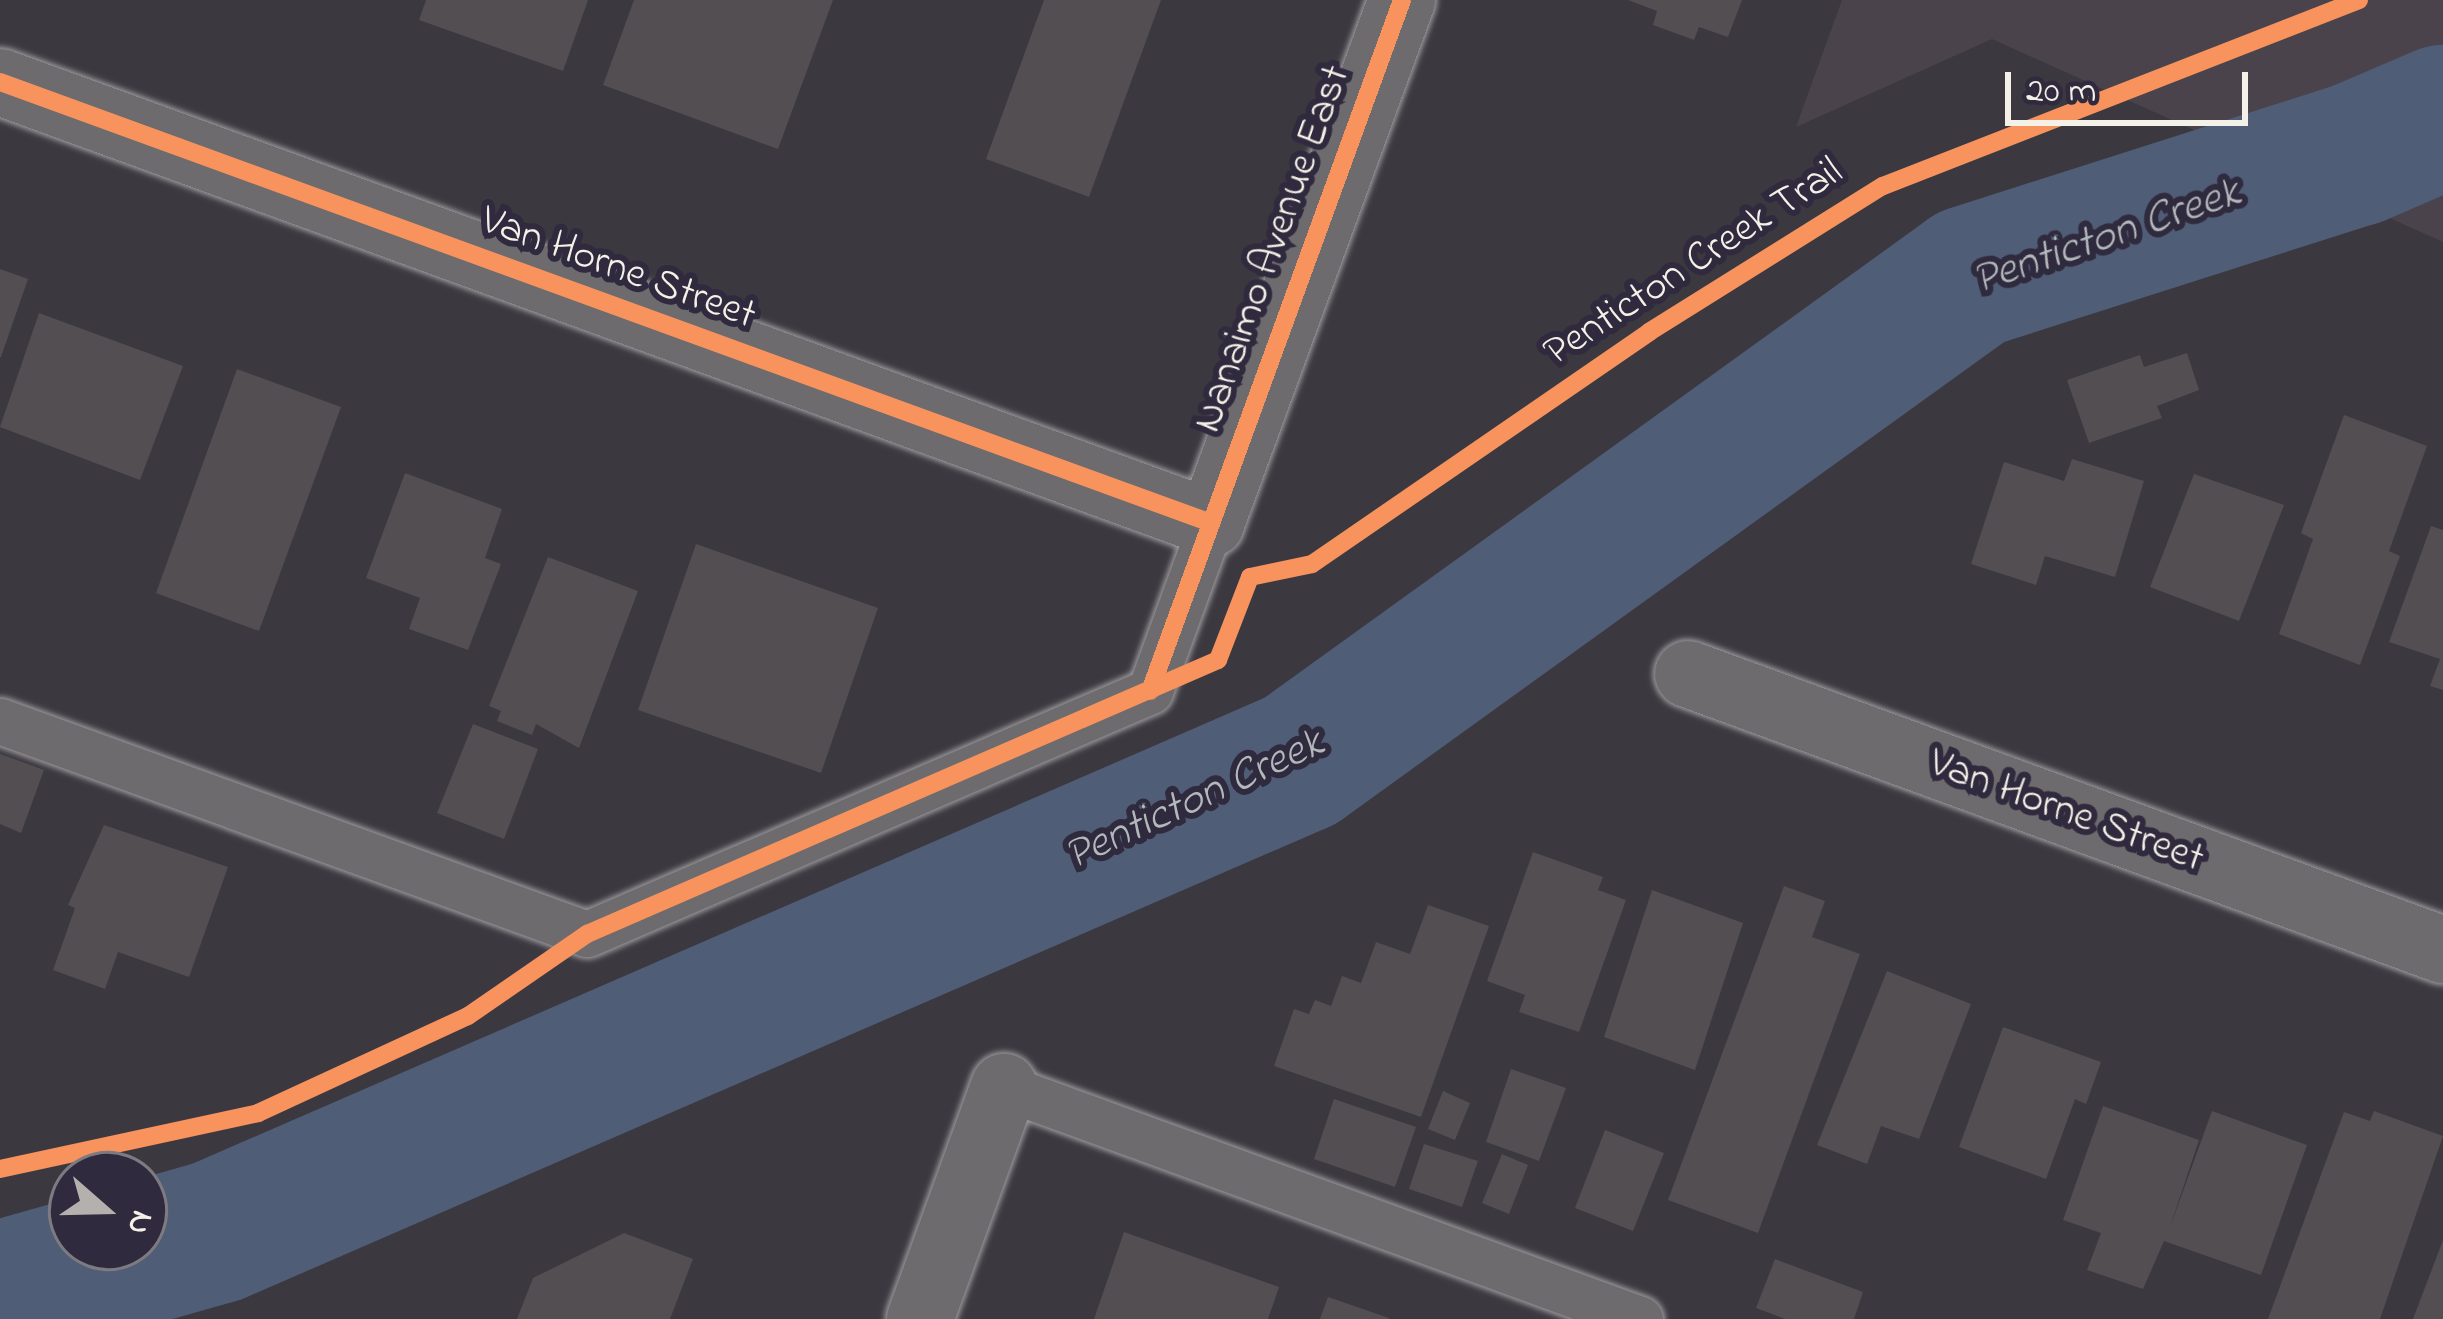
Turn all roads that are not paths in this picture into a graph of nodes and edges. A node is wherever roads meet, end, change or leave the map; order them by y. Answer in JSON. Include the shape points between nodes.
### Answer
{"nodes":[{"id":1,"x":1402,"y":0,"type":"edge"},
{"id":2,"x":0,"y":82,"type":"edge"},
{"id":3,"x":1211,"y":523,"type":"junction"},
{"id":4,"x":1688,"y":674,"type":"dead end"},
{"id":5,"x":0,"y":722,"type":"edge"},
{"id":6,"x":2443,"y":950,"type":"edge"},
{"id":7,"x":1004,"y":1087,"type":"joint"},
{"id":8,"x":920,"y":1319,"type":"edge"},
{"id":9,"x":1640,"y":1319,"type":"edge"}],
"edges":[{"from":1,"to":3,"type":"street","name":"Nanaimo Avenue East"},
{"from":2,"to":3,"type":"street","name":"Van Horne Street"},
{"from":3,"to":5,"type":"lane","via":[[1150,691],[586,934]]},
{"from":4,"to":6,"type":"street","name":"Van Horne Street"},
{"from":7,"to":8,"type":"street"},
{"from":7,"to":9,"type":"lane"}]}
